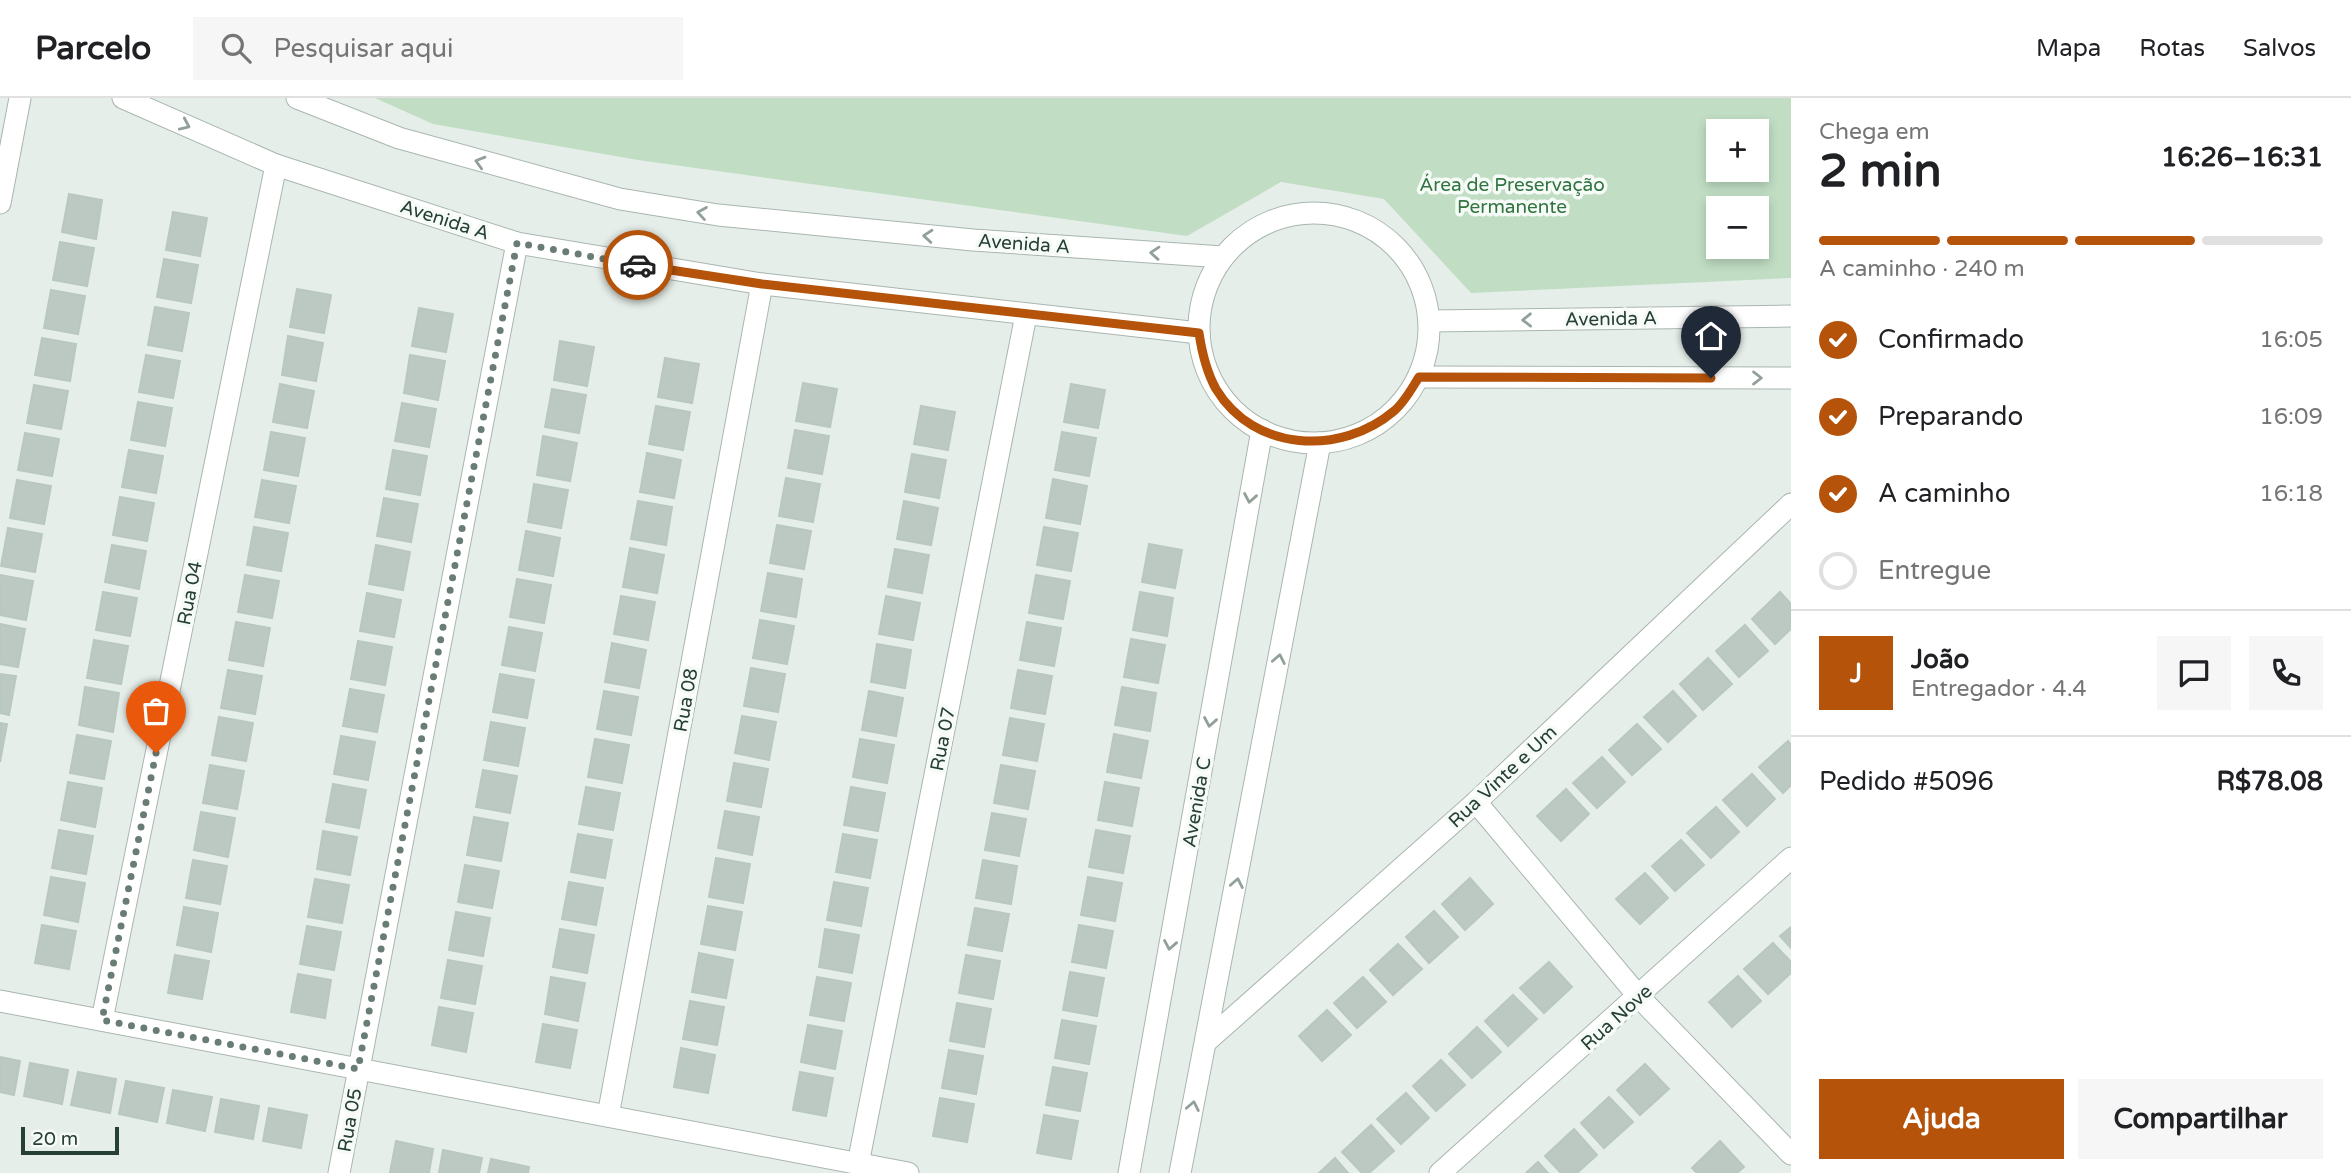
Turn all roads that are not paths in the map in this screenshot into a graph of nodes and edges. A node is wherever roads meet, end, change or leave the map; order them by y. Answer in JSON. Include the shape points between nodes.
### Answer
{"nodes":[{"id":1,"x":20,"y":98,"type":"edge"},
{"id":2,"x":123,"y":98,"type":"edge"},
{"id":3,"x":297,"y":98,"type":"edge"},
{"id":4,"x":276,"y":165,"type":"junction"},
{"id":5,"x":0,"y":204,"type":"edge"},
{"id":6,"x":517,"y":243,"type":"junction"},
{"id":7,"x":1223,"y":257,"type":"junction"},
{"id":8,"x":762,"y":284,"type":"junction"},
{"id":9,"x":1026,"y":315,"type":"junction"},
{"id":10,"x":1791,"y":316,"type":"edge"},
{"id":11,"x":1430,"y":321,"type":"junction"},
{"id":12,"x":1199,"y":333,"type":"junction"},
{"id":13,"x":1419,"y":377,"type":"junction"},
{"id":14,"x":1791,"y":378,"type":"edge"},
{"id":15,"x":1262,"y":430,"type":"junction"},
{"id":16,"x":1320,"y":443,"type":"junction"},
{"id":17,"x":1791,"y":504,"type":"edge"},
{"id":18,"x":1476,"y":802,"type":"junction"},
{"id":19,"x":1791,"y":858,"type":"edge"},
{"id":20,"x":1639,"y":997,"type":"junction"},
{"id":21,"x":0,"y":1001,"type":"edge"},
{"id":22,"x":102,"y":1020,"type":"junction"},
{"id":23,"x":1207,"y":1041,"type":"junction"},
{"id":24,"x":358,"y":1069,"type":"junction"},
{"id":25,"x":608,"y":1116,"type":"junction"},
{"id":26,"x":1791,"y":1154,"type":"edge"},
{"id":27,"x":858,"y":1164,"type":"junction"},
{"id":28,"x":339,"y":1173,"type":"edge"},
{"id":29,"x":908,"y":1173,"type":"edge"},
{"id":30,"x":1129,"y":1173,"type":"edge"},
{"id":31,"x":1180,"y":1173,"type":"edge"},
{"id":32,"x":1440,"y":1173,"type":"edge"}],
"edges":[{"from":1,"to":5,"type":"street"},
{"from":2,"to":4,"type":"street","name":"Avenida A","one_way":true},
{"from":7,"to":3,"type":"street","name":"Avenida A","one_way":true,"via":[[973,240],[718,215],[620,199],[399,138]]},
{"from":4,"to":6,"type":"street","name":"Avenida A"},
{"from":4,"to":22,"type":"street","name":"Rua 04"},
{"from":6,"to":8,"type":"street","name":"Avenida A"},
{"from":6,"to":24,"type":"street","name":"Rua 05"},
{"from":7,"to":11,"type":"street","via":[[1251,231],[1286,216],[1323,213],[1360,222],[1392,242],[1416,272]]},
{"from":7,"to":12,"type":"street","via":[[1209,280]]},
{"from":8,"to":9,"type":"street","name":"Avenida A"},
{"from":8,"to":25,"type":"street","name":"Rua 08"},
{"from":9,"to":12,"type":"street","name":"Avenida A"},
{"from":9,"to":27,"type":"street","name":"Rua 07"},
{"from":10,"to":11,"type":"street","name":"Avenida A","one_way":true},
{"from":11,"to":13,"type":"street","via":[[1430,343]]},
{"from":12,"to":15,"type":"street","via":[[1204,363],[1217,390],[1237,413]]},
{"from":13,"to":14,"type":"street","one_way":true},
{"from":13,"to":16,"type":"street","via":[[1396,411],[1360,433]]},
{"from":15,"to":16,"type":"street","via":[[1290,441]]},
{"from":15,"to":30,"type":"street","name":"Avenida C","one_way":true},
{"from":23,"to":16,"type":"street","one_way":true},
{"from":17,"to":18,"type":"street","name":"Rua Vinte e Um"},
{"from":18,"to":20,"type":"street"},
{"from":18,"to":23,"type":"street","name":"Rua Vinte e Um"},
{"from":19,"to":20,"type":"street","name":"Rua Nove"},
{"from":20,"to":26,"type":"street"},
{"from":20,"to":32,"type":"street","name":"Rua Nove"},
{"from":21,"to":22,"type":"street"},
{"from":22,"to":24,"type":"street"},
{"from":31,"to":23,"type":"street","one_way":true},
{"from":24,"to":25,"type":"street"},
{"from":24,"to":28,"type":"street","name":"Rua 05"},
{"from":25,"to":27,"type":"street"},
{"from":27,"to":29,"type":"street"}]}
